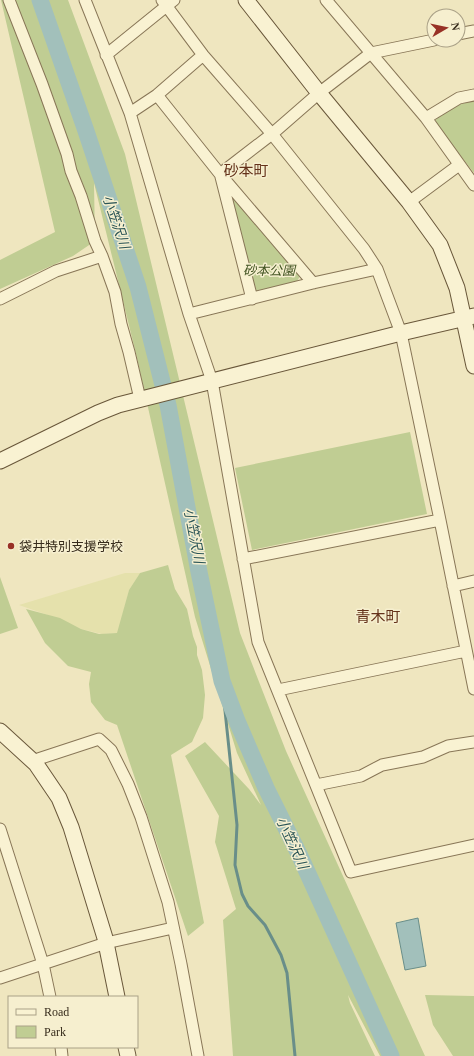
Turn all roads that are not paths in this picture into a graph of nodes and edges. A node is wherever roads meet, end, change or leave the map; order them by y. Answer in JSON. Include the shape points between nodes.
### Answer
{"nodes":[{"id":1,"x":9,"y":0,"type":"edge"},
{"id":2,"x":85,"y":0,"type":"edge"},
{"id":3,"x":246,"y":0,"type":"edge"},
{"id":4,"x":330,"y":1,"type":"edge"},
{"id":5,"x":168,"y":2,"type":"edge"},
{"id":6,"x":426,"y":42,"type":"edge"},
{"id":7,"x":371,"y":53,"type":"junction"},
{"id":8,"x":106,"y":55,"type":"junction"},
{"id":9,"x":203,"y":55,"type":"junction"},
{"id":10,"x":319,"y":93,"type":"junction"},
{"id":11,"x":157,"y":95,"type":"junction"},
{"id":12,"x":474,"y":95,"type":"edge"},
{"id":13,"x":130,"y":113,"type":"junction"},
{"id":14,"x":426,"y":118,"type":"junction"},
{"id":15,"x":272,"y":134,"type":"junction"},
{"id":16,"x":458,"y":165,"type":"junction"},
{"id":17,"x":220,"y":174,"type":"junction"},
{"id":18,"x":474,"y":185,"type":"edge"},
{"id":19,"x":409,"y":202,"type":"junction"},
{"id":20,"x":102,"y":256,"type":"junction"},
{"id":21,"x":377,"y":269,"type":"junction"},
{"id":22,"x":313,"y":283,"type":"junction"},
{"id":23,"x":0,"y":299,"type":"edge"},
{"id":24,"x":252,"y":299,"type":"junction"},
{"id":25,"x":189,"y":314,"type":"junction"},
{"id":26,"x":469,"y":318,"type":"edge"},
{"id":27,"x":401,"y":332,"type":"junction"},
{"id":28,"x":474,"y":366,"type":"edge"},
{"id":29,"x":209,"y":381,"type":"junction"},
{"id":30,"x":140,"y":399,"type":"junction"},
{"id":31,"x":0,"y":461,"type":"edge"},
{"id":32,"x":440,"y":520,"type":"junction"},
{"id":33,"x":243,"y":559,"type":"junction"},
{"id":34,"x":474,"y":582,"type":"edge"},
{"id":35,"x":453,"y":586,"type":"junction"},
{"id":36,"x":466,"y":651,"type":"junction"},
{"id":37,"x":474,"y":689,"type":"edge"},
{"id":38,"x":278,"y":690,"type":"junction"},
{"id":39,"x":0,"y":731,"type":"edge"},
{"id":40,"x":474,"y":742,"type":"edge"},
{"id":41,"x":32,"y":761,"type":"junction"},
{"id":42,"x":316,"y":785,"type":"junction"},
{"id":43,"x":0,"y":829,"type":"edge"},
{"id":44,"x":474,"y":845,"type":"edge"},
{"id":45,"x":173,"y":928,"type":"junction"},
{"id":46,"x":106,"y":943,"type":"junction"},
{"id":47,"x":43,"y":964,"type":"junction"},
{"id":48,"x":0,"y":978,"type":"edge"},
{"id":49,"x":50,"y":996,"type":"edge"},
{"id":50,"x":117,"y":996,"type":"edge"},
{"id":51,"x":198,"y":1056,"type":"edge"}],
"edges":[{"from":1,"to":20,"type":"street","via":[[42,84]]},
{"from":2,"to":8,"type":"street"},
{"from":3,"to":10,"type":"street"},
{"from":4,"to":7,"type":"street"},
{"from":5,"to":8,"type":"street"},
{"from":5,"to":9,"type":"street"},
{"from":6,"to":7,"type":"street"},
{"from":7,"to":10,"type":"street"},
{"from":7,"to":14,"type":"street"},
{"from":8,"to":13,"type":"street"},
{"from":9,"to":11,"type":"street"},
{"from":9,"to":15,"type":"street"},
{"from":10,"to":15,"type":"street"},
{"from":10,"to":19,"type":"street"},
{"from":11,"to":13,"type":"street"},
{"from":11,"to":17,"type":"street"},
{"from":12,"to":14,"type":"street","via":[[459,98]]},
{"from":13,"to":25,"type":"street"},
{"from":14,"to":16,"type":"street"},
{"from":15,"to":17,"type":"street"},
{"from":15,"to":21,"type":"street","via":[[364,249]]},
{"from":16,"to":18,"type":"street"},
{"from":16,"to":19,"type":"street"},
{"from":17,"to":22,"type":"street"},
{"from":17,"to":24,"type":"street"},
{"from":19,"to":26,"type":"street","via":[[440,245]]},
{"from":20,"to":23,"type":"street","via":[[56,271]]},
{"from":20,"to":30,"type":"street","via":[[115,292]]},
{"from":21,"to":22,"type":"street"},
{"from":21,"to":27,"type":"street"},
{"from":22,"to":24,"type":"street"},
{"from":24,"to":25,"type":"street"},
{"from":25,"to":29,"type":"street"},
{"from":26,"to":27,"type":"street"},
{"from":26,"to":28,"type":"street"},
{"from":27,"to":29,"type":"street"},
{"from":27,"to":32,"type":"street"},
{"from":29,"to":30,"type":"street"},
{"from":29,"to":33,"type":"street"},
{"from":30,"to":31,"type":"street","via":[[98,413]]},
{"from":32,"to":33,"type":"street"},
{"from":32,"to":35,"type":"street"},
{"from":33,"to":38,"type":"street","via":[[258,642]]},
{"from":34,"to":35,"type":"street"},
{"from":35,"to":36,"type":"street"},
{"from":36,"to":37,"type":"street"},
{"from":36,"to":38,"type":"street"},
{"from":38,"to":42,"type":"street"},
{"from":39,"to":41,"type":"street"},
{"from":40,"to":42,"type":"street","via":[[448,746],[423,757],[382,765],[361,776]]},
{"from":41,"to":45,"type":"street","via":[[99,739],[111,750],[141,817],[168,902]]},
{"from":41,"to":46,"type":"street","via":[[59,798],[65,811]]},
{"from":42,"to":44,"type":"street","via":[[351,872]]},
{"from":43,"to":47,"type":"street"},
{"from":45,"to":46,"type":"street"},
{"from":45,"to":51,"type":"street"},
{"from":46,"to":47,"type":"street"},
{"from":46,"to":50,"type":"street"},
{"from":47,"to":48,"type":"street"},
{"from":47,"to":49,"type":"street"}]}
